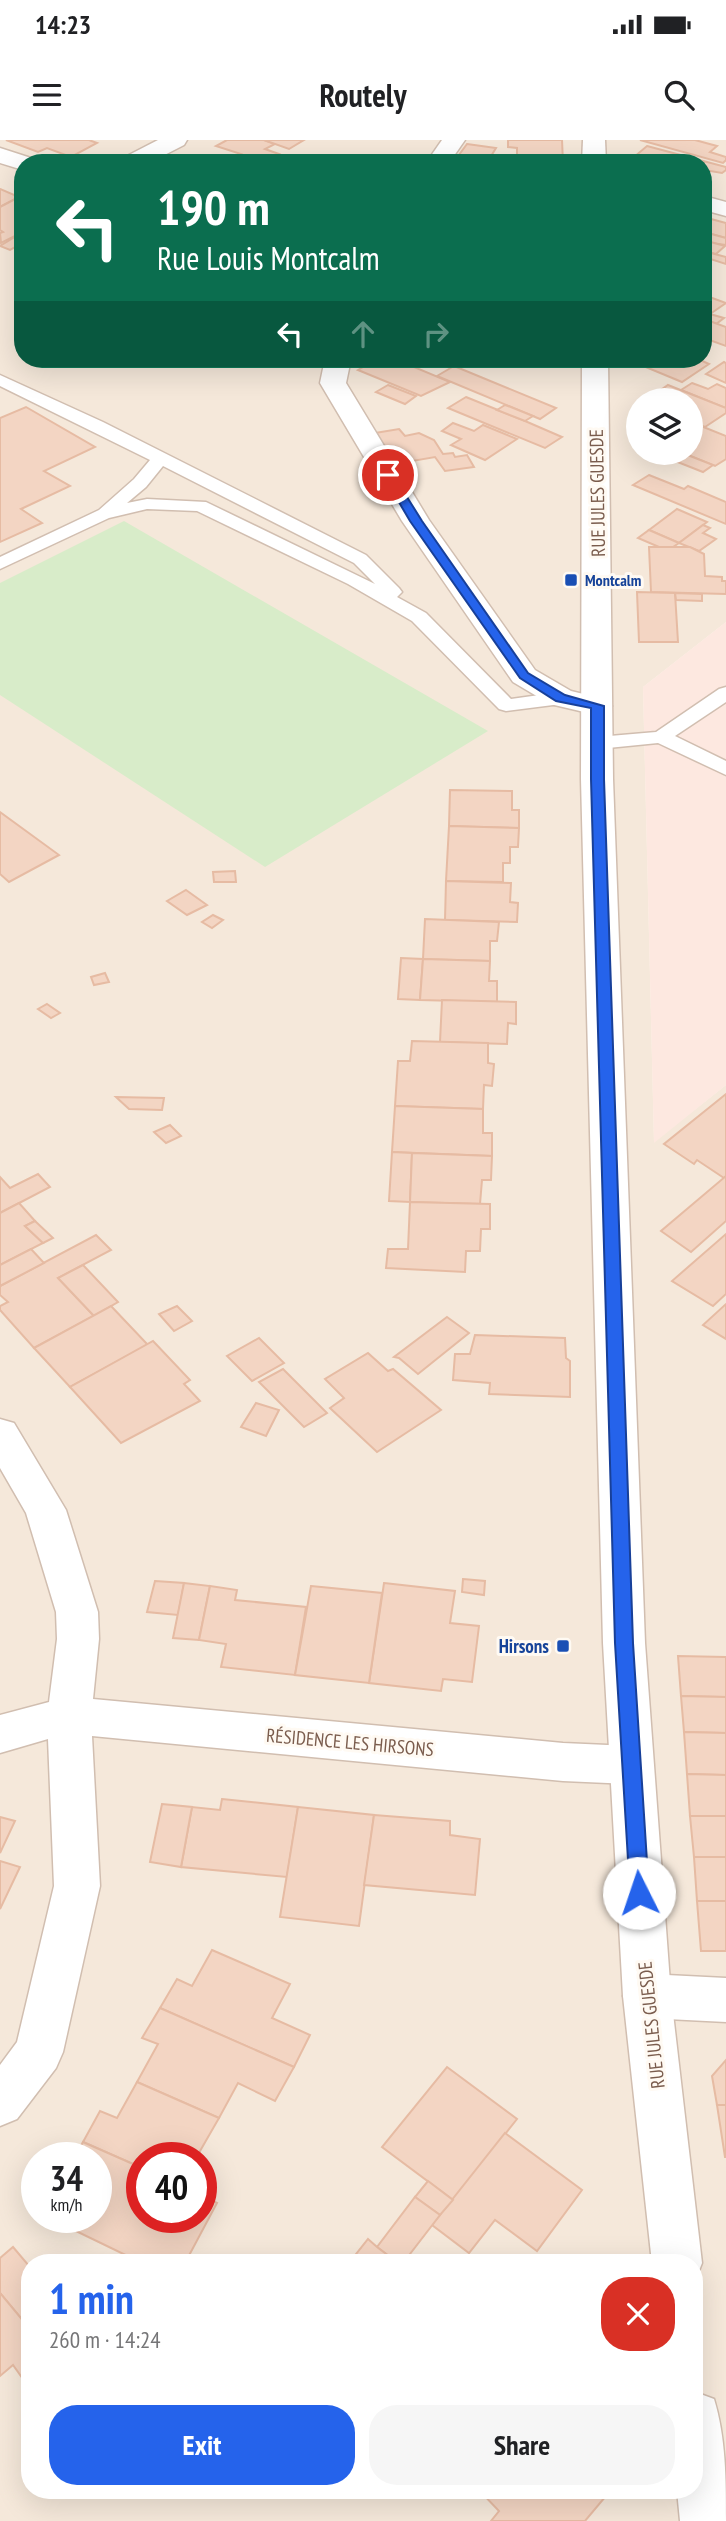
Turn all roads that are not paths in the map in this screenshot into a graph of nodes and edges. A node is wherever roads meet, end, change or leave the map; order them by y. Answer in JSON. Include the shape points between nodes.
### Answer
{"nodes":[{"id":1,"x":176,"y":140,"type":"edge"},
{"id":2,"x":149,"y":154,"type":"edge"},
{"id":3,"x":336,"y":368,"type":"edge"},
{"id":4,"x":595,"y":368,"type":"edge"},
{"id":5,"x":0,"y":380,"type":"edge"},
{"id":6,"x":161,"y":458,"type":"junction"},
{"id":7,"x":103,"y":514,"type":"junction"},
{"id":8,"x":0,"y":564,"type":"edge"},
{"id":9,"x":419,"y":617,"type":"junction"},
{"id":10,"x":726,"y":693,"type":"edge"},
{"id":11,"x":561,"y":698,"type":"junction"},
{"id":12,"x":597,"y":706,"type":"junction"},
{"id":13,"x":661,"y":737,"type":"junction"},
{"id":14,"x":598,"y":743,"type":"junction"},
{"id":15,"x":726,"y":769,"type":"edge"},
{"id":16,"x":0,"y":1434,"type":"edge"},
{"id":17,"x":69,"y":1715,"type":"junction"},
{"id":18,"x":0,"y":1734,"type":"edge"},
{"id":19,"x":630,"y":1765,"type":"junction"},
{"id":20,"x":647,"y":1996,"type":"junction"},
{"id":21,"x":726,"y":2000,"type":"edge"},
{"id":22,"x":0,"y":2103,"type":"edge"},
{"id":23,"x":676,"y":2254,"type":"edge"},
{"id":24,"x":703,"y":2487,"type":"edge"},
{"id":25,"x":707,"y":2521,"type":"edge"}],
"edges":[{"from":1,"to":2,"type":"street"},
{"from":3,"to":11,"type":"street","via":[[333,383],[416,521],[524,676]]},
{"from":4,"to":12,"type":"street","name":"RUE JULES GUESDE"},
{"from":5,"to":6,"type":"lane"},
{"from":6,"to":7,"type":"lane"},
{"from":6,"to":9,"type":"lane","via":[[360,559]]},
{"from":7,"to":8,"type":"lane"},
{"from":7,"to":9,"type":"lane","via":[[147,505],[200,506],[354,580]]},
{"from":9,"to":11,"type":"lane","via":[[506,705]]},
{"from":10,"to":13,"type":"lane"},
{"from":11,"to":12,"type":"street"},
{"from":12,"to":14,"type":"street","name":"RUE JULES GUESDE"},
{"from":13,"to":14,"type":"lane"},
{"from":13,"to":15,"type":"lane"},
{"from":14,"to":19,"type":"street","name":"RUE JULES GUESDE"},
{"from":16,"to":17,"type":"street","via":[[46,1510],[77,1612]]},
{"from":17,"to":18,"type":"street","name":"RÉSIDENCE LES HIRSONS"},
{"from":17,"to":19,"type":"street","name":"RÉSIDENCE LES HIRSONS"},
{"from":17,"to":22,"type":"street","via":[[77,1886],[39,2052]]},
{"from":19,"to":20,"type":"street","name":"RUE JULES GUESDE"},
{"from":20,"to":21,"type":"street"},
{"from":20,"to":23,"type":"street","name":"RUE JULES GUESDE"},
{"from":24,"to":25,"type":"street"}]}
